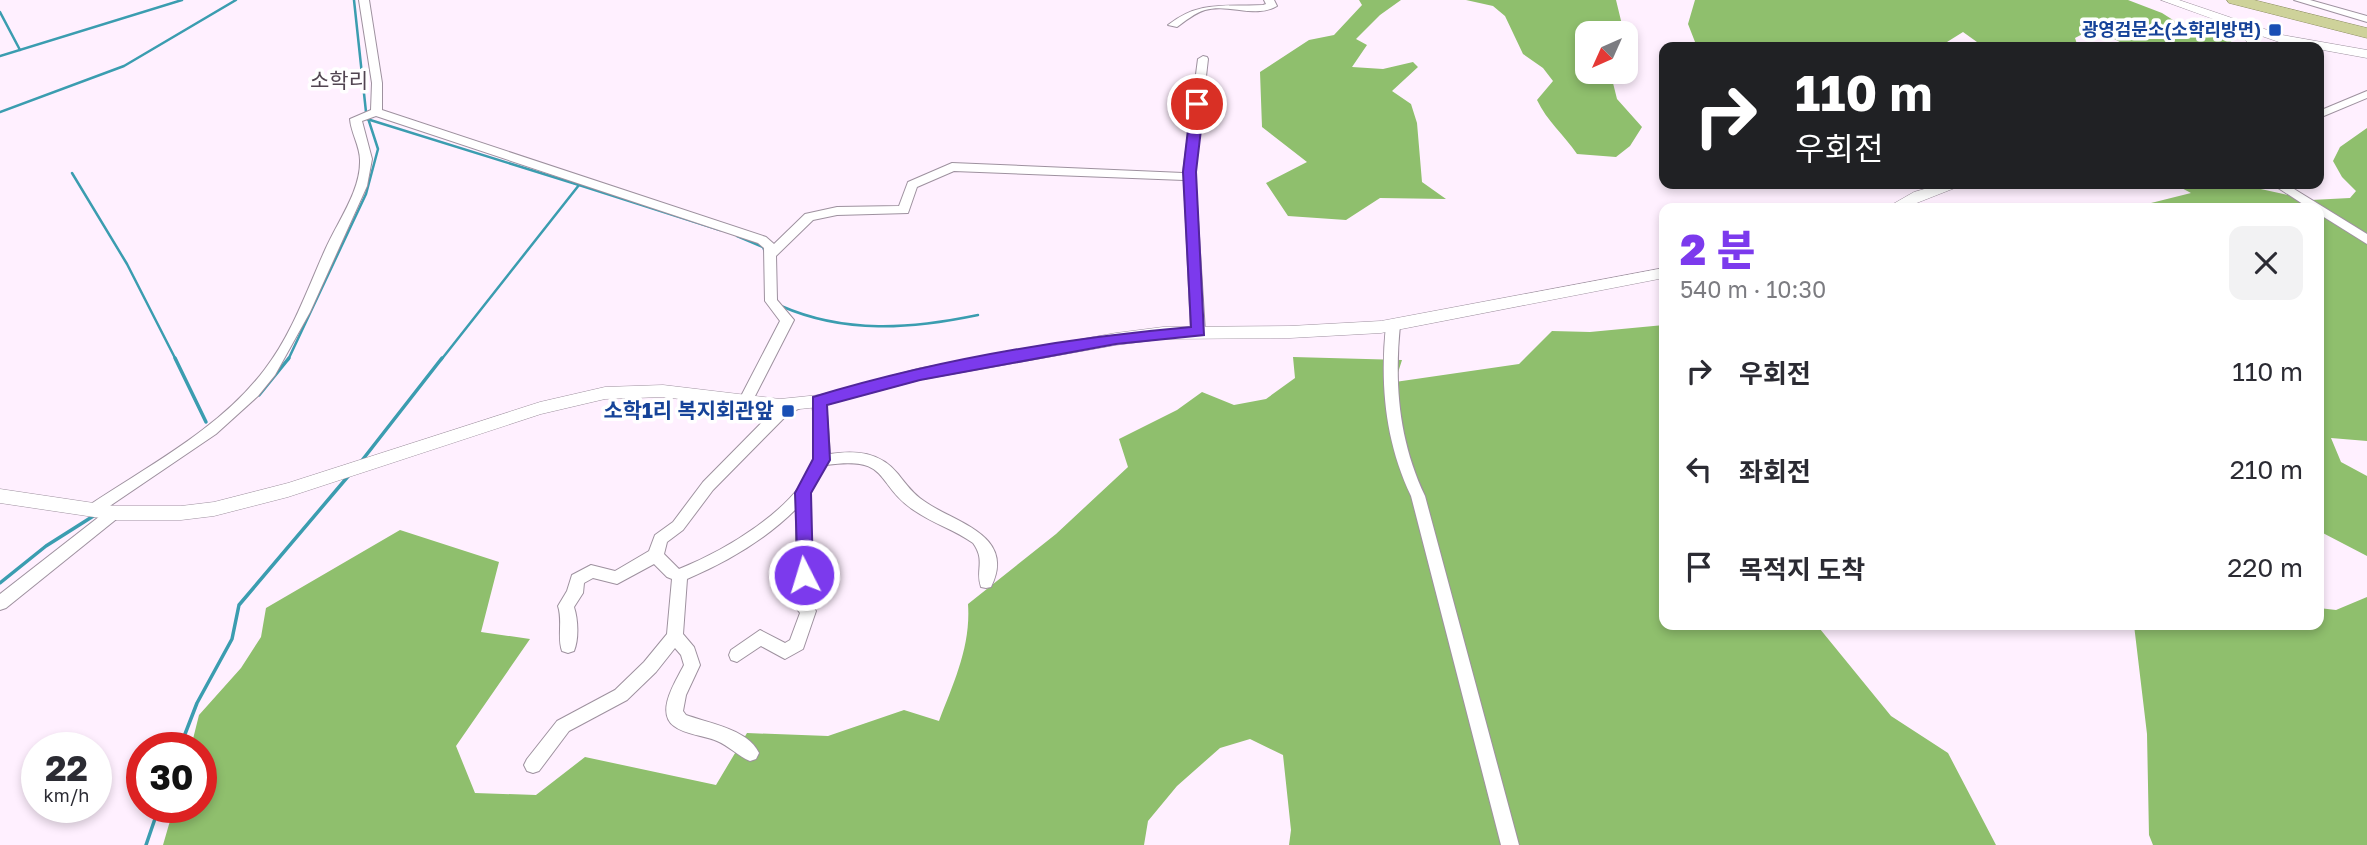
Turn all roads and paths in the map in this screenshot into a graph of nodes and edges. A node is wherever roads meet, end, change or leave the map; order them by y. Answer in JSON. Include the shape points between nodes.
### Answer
{"nodes":[{"id":1,"x":364,"y":0,"type":"edge"},
{"id":2,"x":1269,"y":0,"type":"edge"},
{"id":3,"x":2166,"y":0,"type":"edge"},
{"id":4,"x":2235,"y":0,"type":"edge"},
{"id":5,"x":2250,"y":0,"type":"edge"},
{"id":6,"x":2299,"y":0,"type":"edge"},
{"id":7,"x":2212,"y":15,"type":"junction"},
{"id":8,"x":2367,"y":19,"type":"edge"},
{"id":9,"x":1174,"y":25,"type":"dead end"},
{"id":10,"x":2367,"y":31,"type":"edge"},
{"id":11,"x":2253,"y":42,"type":"edge"},
{"id":12,"x":2305,"y":42,"type":"edge"},
{"id":13,"x":2324,"y":46,"type":"edge"},
{"id":14,"x":2367,"y":54,"type":"edge"},
{"id":15,"x":1203,"y":59,"type":"dead end"},
{"id":16,"x":2367,"y":94,"type":"edge"},
{"id":17,"x":376,"y":112,"type":"junction"},
{"id":18,"x":2324,"y":113,"type":"edge"},
{"id":19,"x":1190,"y":177,"type":"junction"},
{"id":20,"x":1940,"y":189,"type":"edge"},
{"id":21,"x":2286,"y":189,"type":"edge"},
{"id":22,"x":1903,"y":203,"type":"edge"},
{"id":23,"x":2308,"y":203,"type":"edge"},
{"id":24,"x":2324,"y":213,"type":"edge"},
{"id":25,"x":2367,"y":240,"type":"edge"},
{"id":26,"x":772,"y":253,"type":"junction"},
{"id":27,"x":1659,"y":274,"type":"edge"},
{"id":28,"x":1393,"y":325,"type":"junction"},
{"id":29,"x":1198,"y":332,"type":"junction"},
{"id":30,"x":746,"y":400,"type":"junction"},
{"id":31,"x":818,"y":401,"type":"junction"},
{"id":32,"x":797,"y":403,"type":"junction"},
{"id":33,"x":822,"y":460,"type":"junction"},
{"id":34,"x":803,"y":493,"type":"junction"},
{"id":35,"x":0,"y":496,"type":"edge"},
{"id":36,"x":104,"y":512,"type":"junction"},
{"id":37,"x":656,"y":555,"type":"junction"},
{"id":38,"x":680,"y":575,"type":"junction"},
{"id":39,"x":986,"y":582,"type":"dead end"},
{"id":40,"x":0,"y":603,"type":"edge"},
{"id":41,"x":675,"y":636,"type":"junction"},
{"id":42,"x":568,"y":646,"type":"dead end"},
{"id":43,"x":737,"y":655,"type":"dead end"},
{"id":44,"x":750,"y":753,"type":"dead end"},
{"id":45,"x":533,"y":765,"type":"dead end"},
{"id":46,"x":1510,"y":845,"type":"edge"}],
"edges":[{"from":1,"to":17,"type":"street","via":[[377,83]]},
{"from":2,"to":9,"type":"street","via":[[1272,6],[1255,10],[1201,8]]},
{"from":3,"to":7,"type":"street"},
{"from":4,"to":10,"type":"highway"},
{"from":5,"to":10,"type":"highway"},
{"from":6,"to":8,"type":"street"},
{"from":7,"to":11,"type":"street"},
{"from":7,"to":12,"type":"street"},
{"from":13,"to":14,"type":"street"},
{"from":15,"to":19,"type":"street"},
{"from":16,"to":18,"type":"street"},
{"from":17,"to":26,"type":"street","via":[[762,240]]},
{"from":17,"to":36,"type":"street","via":[[356,119],[366,163],[357,193],[271,371],[235,409]]},
{"from":19,"to":26,"type":"street","via":[[952,167],[912,185],[904,209],[837,211],[809,217]]},
{"from":19,"to":29,"type":"street"},
{"from":20,"to":22,"type":"street"},
{"from":21,"to":23,"type":"street"},
{"from":24,"to":25,"type":"street"},
{"from":26,"to":30,"type":"street","via":[[771,300],[787,320]]},
{"from":27,"to":28,"type":"street"},
{"from":28,"to":29,"type":"street"},
{"from":28,"to":46,"type":"street","via":[[1390,394],[1407,474],[1418,496]]},
{"from":29,"to":31,"type":"street","via":[[1116,339],[920,374]]},
{"from":30,"to":32,"type":"street"},
{"from":30,"to":36,"type":"street","via":[[663,390],[605,393],[540,408],[288,490],[214,509]]},
{"from":31,"to":32,"type":"street"},
{"from":31,"to":33,"type":"street"},
{"from":32,"to":37,"type":"street","via":[[783,410],[708,486],[678,526],[660,539]]},
{"from":33,"to":34,"type":"street"},
{"from":33,"to":39,"type":"street","via":[[862,457],[876,462],[914,503],[967,528],[989,557]]},
{"from":34,"to":38,"type":"street","via":[[726,555]]},
{"from":34,"to":43,"type":"street","via":[[804,575],[796,598],[808,611],[797,644],[785,652],[760,636]]},
{"from":35,"to":36,"type":"street"},
{"from":36,"to":40,"type":"street"},
{"from":37,"to":38,"type":"street","via":[[672,573]]},
{"from":37,"to":42,"type":"street","via":[[617,578],[591,571],[577,580],[566,606]]},
{"from":38,"to":41,"type":"street"},
{"from":41,"to":44,"type":"street","via":[[692,665],[674,713],[680,721],[735,739]]},
{"from":41,"to":45,"type":"street","via":[[621,695],[563,726]]}]}
